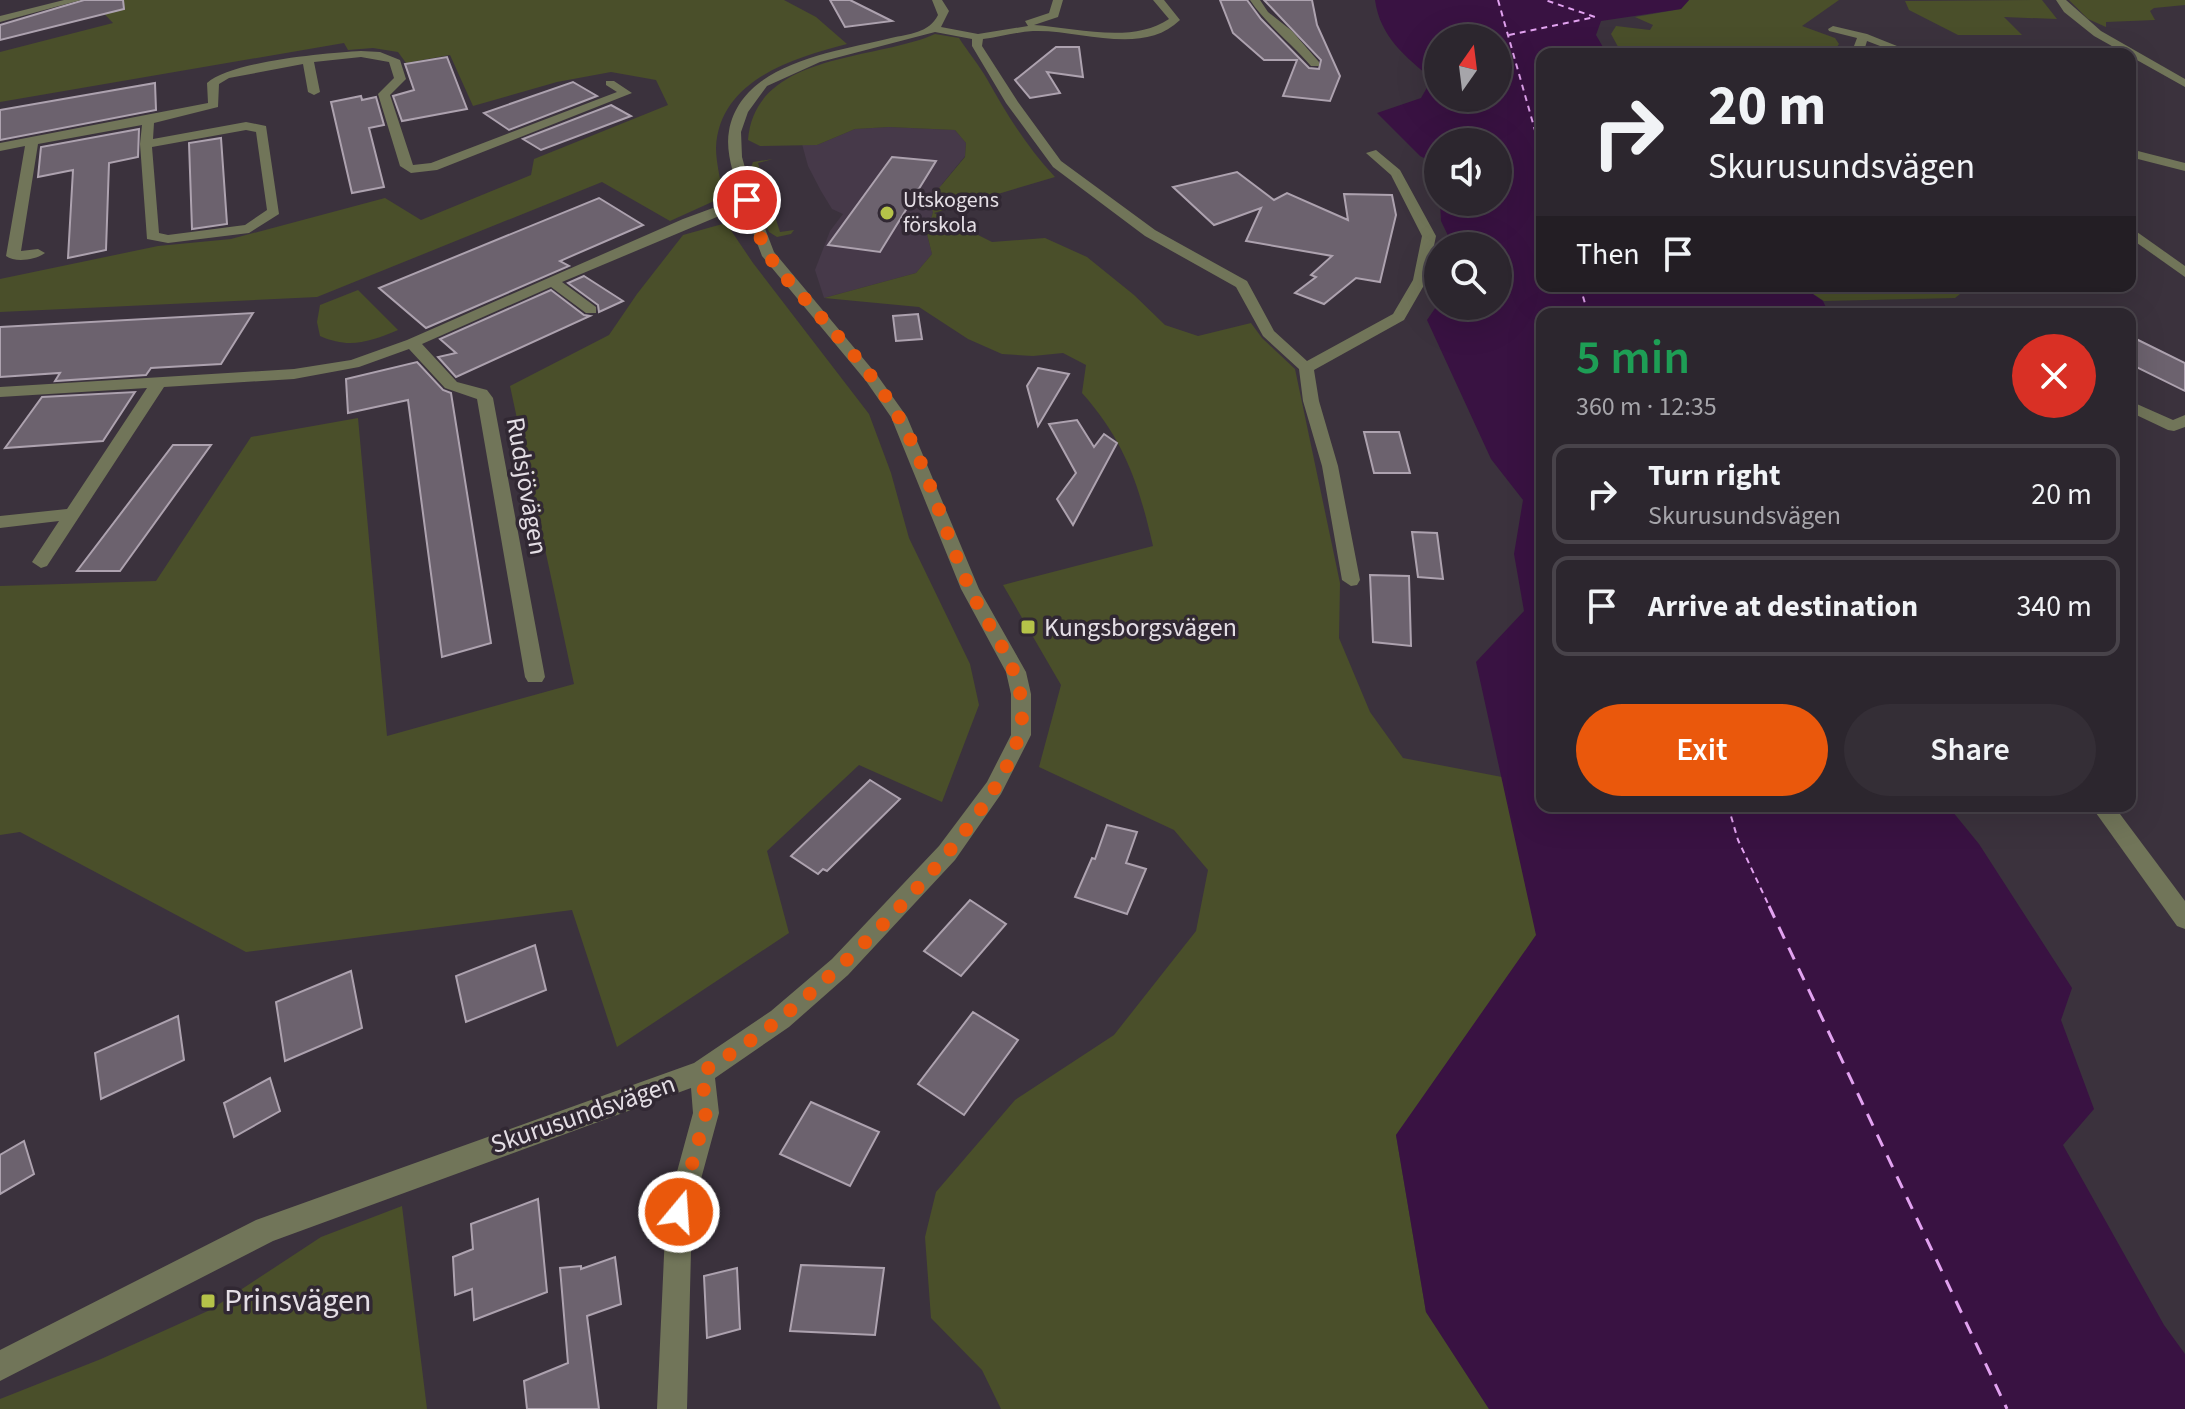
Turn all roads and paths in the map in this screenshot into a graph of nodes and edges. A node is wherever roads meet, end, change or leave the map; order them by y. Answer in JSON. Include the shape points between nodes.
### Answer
{"nodes":[{"id":1,"x":76,"y":0,"type":"edge"},
{"id":2,"x":937,"y":0,"type":"edge"},
{"id":3,"x":1058,"y":0,"type":"edge"},
{"id":4,"x":1158,"y":0,"type":"edge"},
{"id":5,"x":1255,"y":0,"type":"edge"},
{"id":6,"x":2061,"y":0,"type":"edge"},
{"id":7,"x":1187,"y":12,"type":"dead end"},
{"id":8,"x":0,"y":19,"type":"edge"},
{"id":9,"x":1175,"y":20,"type":"junction"},
{"id":10,"x":934,"y":29,"type":"junction"},
{"id":11,"x":1833,"y":29,"type":"dead end"},
{"id":12,"x":982,"y":35,"type":"junction"},
{"id":13,"x":1863,"y":36,"type":"junction"},
{"id":14,"x":1859,"y":48,"type":"edge"},
{"id":15,"x":1895,"y":48,"type":"edge"},
{"id":16,"x":2124,"y":48,"type":"edge"},
{"id":17,"x":2136,"y":55,"type":"edge"},
{"id":18,"x":2136,"y":59,"type":"edge"},
{"id":19,"x":2144,"y":60,"type":"junction"},
{"id":20,"x":308,"y":61,"type":"junction"},
{"id":21,"x":1315,"y":64,"type":"dead end"},
{"id":22,"x":610,"y":83,"type":"dead end"},
{"id":23,"x":2185,"y":84,"type":"edge"},
{"id":24,"x":314,"y":92,"type":"dead end"},
{"id":25,"x":148,"y":120,"type":"junction"},
{"id":26,"x":32,"y":142,"type":"junction"},
{"id":27,"x":146,"y":144,"type":"junction"},
{"id":28,"x":0,"y":147,"type":"edge"},
{"id":29,"x":1372,"y":153,"type":"dead end"},
{"id":30,"x":2136,"y":155,"type":"edge"},
{"id":31,"x":2185,"y":167,"type":"edge"},
{"id":32,"x":747,"y":200,"type":"junction"},
{"id":33,"x":2136,"y":236,"type":"edge"},
{"id":34,"x":38,"y":253,"type":"dead end"},
{"id":35,"x":2185,"y":273,"type":"edge"},
{"id":36,"x":551,"y":281,"type":"junction"},
{"id":37,"x":591,"y":310,"type":"dead end"},
{"id":38,"x":412,"y":343,"type":"junction"},
{"id":39,"x":1306,"y":368,"type":"junction"},
{"id":40,"x":159,"y":382,"type":"junction"},
{"id":41,"x":0,"y":392,"type":"edge"},
{"id":42,"x":2136,"y":410,"type":"edge"},
{"id":43,"x":2180,"y":423,"type":"edge"},
{"id":44,"x":73,"y":514,"type":"junction"},
{"id":45,"x":0,"y":522,"type":"edge"},
{"id":46,"x":41,"y":562,"type":"dead end"},
{"id":47,"x":1351,"y":580,"type":"dead end"},
{"id":48,"x":535,"y":677,"type":"dead end"},
{"id":49,"x":2106,"y":812,"type":"edge"},
{"id":50,"x":2185,"y":919,"type":"edge"},
{"id":51,"x":702,"y":1072,"type":"junction"},
{"id":52,"x":0,"y":1366,"type":"edge"},
{"id":53,"x":672,"y":1409,"type":"edge"}],
"edges":[{"from":1,"to":8,"type":"street"},
{"from":2,"to":10,"type":"street","via":[[944,11]]},
{"from":3,"to":12,"type":"street","via":[[1047,20]]},
{"from":4,"to":9,"type":"street"},
{"from":5,"to":21,"type":"street"},
{"from":6,"to":16,"type":"street","via":[[2077,20]]},
{"from":7,"to":9,"type":"street"},
{"from":9,"to":12,"type":"street","via":[[1159,31],[1130,36],[1034,28]]},
{"from":10,"to":12,"type":"street"},
{"from":10,"to":32,"type":"street","name":"Skurusundsvägen","via":[[816,60],[763,84],[742,112],[735,132]]},
{"from":11,"to":13,"type":"street"},
{"from":12,"to":39,"type":"street","via":[[977,46],[1057,164],[1150,233],[1242,284],[1268,333]]},
{"from":13,"to":14,"type":"street"},
{"from":13,"to":15,"type":"street"},
{"from":17,"to":19,"type":"street"},
{"from":18,"to":19,"type":"street"},
{"from":19,"to":23,"type":"street"},
{"from":20,"to":22,"type":"street","via":[[362,52],[394,60],[400,79],[384,94],[411,169],[457,159],[626,93]]},
{"from":20,"to":24,"type":"street"},
{"from":20,"to":25,"type":"street","via":[[216,79],[214,105]]},
{"from":25,"to":26,"type":"street"},
{"from":25,"to":27,"type":"street"},
{"from":26,"to":28,"type":"street"},
{"from":26,"to":34,"type":"street","via":[[13,256]]},
{"from":27,"to":27,"type":"street","via":[[246,126],[262,129],[274,211],[249,229],[168,239],[152,236]]},
{"from":29,"to":39,"type":"street","via":[[1396,173],[1429,236],[1420,280],[1399,317]]},
{"from":30,"to":31,"type":"street"},
{"from":32,"to":36,"type":"street"},
{"from":32,"to":51,"type":"street","name":"Skurusundsvägen","via":[[767,253],[899,417],[970,589],[1016,672],[1021,735],[994,788],[938,863],[830,975],[780,1019]]},
{"from":33,"to":35,"type":"street"},
{"from":36,"to":37,"type":"street"},
{"from":36,"to":38,"type":"street"},
{"from":38,"to":40,"type":"street","via":[[354,364],[294,374]]},
{"from":38,"to":48,"type":"street","name":"Rudsjövägen","via":[[451,385],[485,398]]},
{"from":39,"to":47,"type":"street"},
{"from":40,"to":41,"type":"street"},
{"from":40,"to":44,"type":"street"},
{"from":42,"to":43,"type":"street"},
{"from":44,"to":45,"type":"street"},
{"from":44,"to":46,"type":"street"},
{"from":49,"to":50,"type":"street"},
{"from":51,"to":52,"type":"street","name":"Skurusundsvägen","via":[[266,1230]]},
{"from":51,"to":53,"type":"street","via":[[706,1113],[679,1212]]}]}
